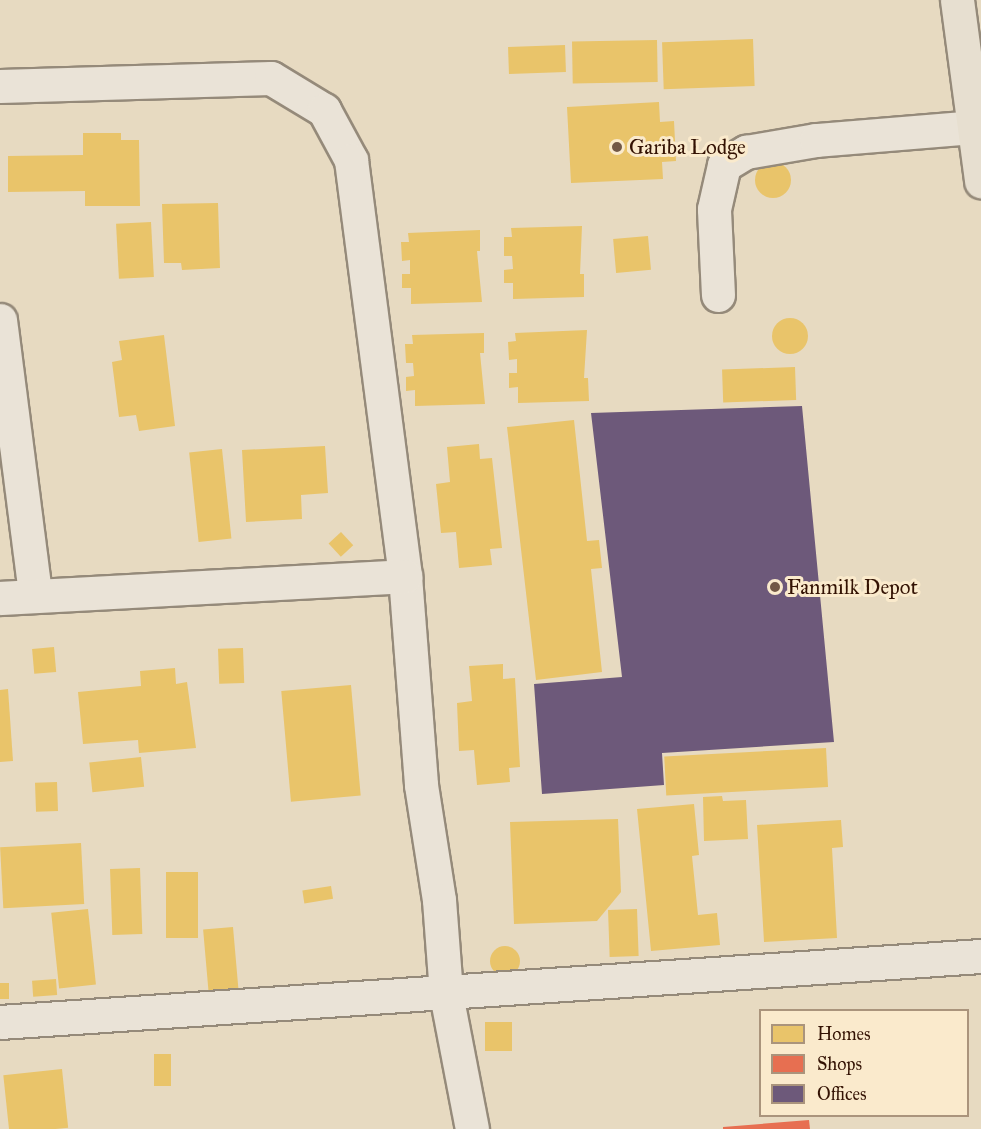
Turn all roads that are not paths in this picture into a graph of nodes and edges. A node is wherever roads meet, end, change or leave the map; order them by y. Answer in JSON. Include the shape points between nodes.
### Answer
{"nodes":[{"id":1,"x":957,"y":0,"type":"edge"},
{"id":2,"x":0,"y":86,"type":"edge"},
{"id":3,"x":974,"y":127,"type":"junction"},
{"id":4,"x":981,"y":181,"type":"edge"},
{"id":5,"x":718,"y":295,"type":"dead end"},
{"id":6,"x":0,"y":320,"type":"edge"},
{"id":7,"x":405,"y":576,"type":"junction"},
{"id":8,"x":35,"y":594,"type":"junction"},
{"id":9,"x":0,"y":598,"type":"edge"},
{"id":10,"x":981,"y":956,"type":"edge"},
{"id":11,"x":446,"y":994,"type":"junction"},
{"id":12,"x":0,"y":1022,"type":"edge"},
{"id":13,"x":472,"y":1129,"type":"edge"}],
"edges":[{"from":1,"to":3,"type":"highway"},
{"from":2,"to":7,"type":"street","via":[[271,78],[324,111],[351,160]]},
{"from":3,"to":4,"type":"highway"},
{"from":3,"to":5,"type":"street","via":[[816,140],[746,152],[724,165],[714,209]]},
{"from":6,"to":8,"type":"street"},
{"from":7,"to":8,"type":"street"},
{"from":7,"to":11,"type":"street","via":[[421,784],[439,900]]},
{"from":8,"to":9,"type":"street"},
{"from":10,"to":11,"type":"street"},
{"from":11,"to":12,"type":"street"},
{"from":11,"to":13,"type":"street"}]}
